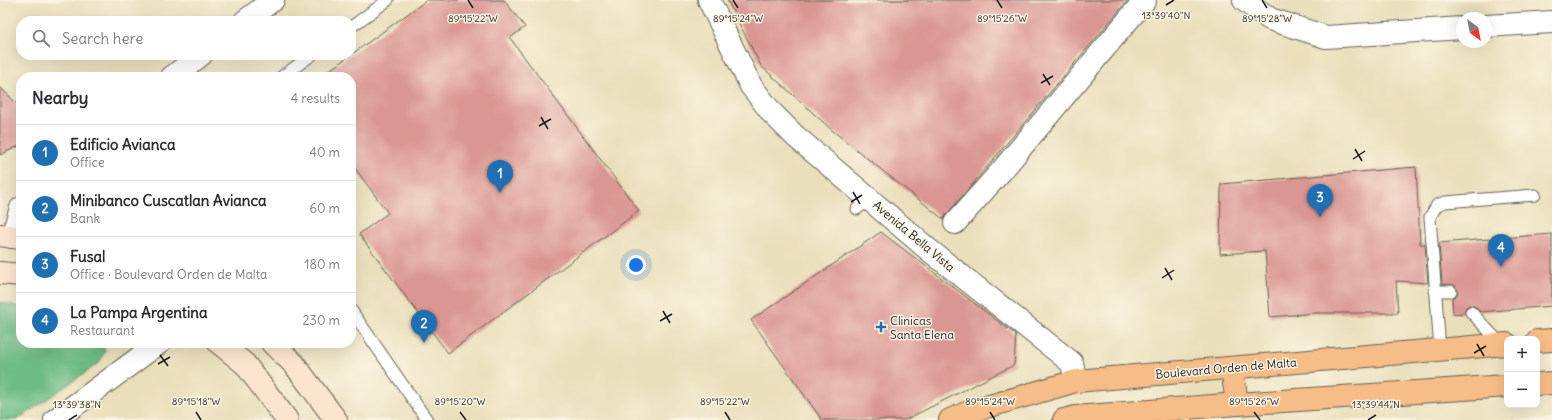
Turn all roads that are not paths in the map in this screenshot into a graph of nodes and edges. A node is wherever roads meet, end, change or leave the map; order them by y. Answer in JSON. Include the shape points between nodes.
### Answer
{"nodes":[{"id":1,"x":273,"y":0,"type":"edge"},
{"id":2,"x":388,"y":0,"type":"edge"},
{"id":3,"x":709,"y":0,"type":"edge"},
{"id":4,"x":1145,"y":0,"type":"edge"},
{"id":5,"x":1244,"y":0,"type":"edge"},
{"id":6,"x":252,"y":16,"type":"edge"},
{"id":7,"x":1552,"y":22,"type":"edge"},
{"id":8,"x":356,"y":23,"type":"edge"},
{"id":9,"x":1492,"y":26,"type":"edge"},
{"id":10,"x":1456,"y":28,"type":"edge"},
{"id":11,"x":194,"y":60,"type":"edge"},
{"id":12,"x":305,"y":60,"type":"edge"},
{"id":13,"x":179,"y":72,"type":"edge"},
{"id":14,"x":289,"y":72,"type":"edge"},
{"id":15,"x":1535,"y":195,"type":"dead end"},
{"id":16,"x":16,"y":222,"type":"edge"},
{"id":17,"x":955,"y":223,"type":"dead end"},
{"id":18,"x":11,"y":237,"type":"edge"},
{"id":19,"x":0,"y":273,"type":"edge"},
{"id":20,"x":16,"y":275,"type":"edge"},
{"id":21,"x":1435,"y":291,"type":"junction"},
{"id":22,"x":1451,"y":291,"type":"dead end"},
{"id":23,"x":1471,"y":312,"type":"dead end"},
{"id":24,"x":356,"y":317,"type":"edge"},
{"id":25,"x":1552,"y":340,"type":"edge"},
{"id":26,"x":1540,"y":341,"type":"edge"},
{"id":27,"x":1504,"y":344,"type":"edge"},
{"id":28,"x":152,"y":348,"type":"edge"},
{"id":29,"x":226,"y":348,"type":"edge"},
{"id":30,"x":277,"y":348,"type":"edge"},
{"id":31,"x":1440,"y":350,"type":"junction"},
{"id":32,"x":1232,"y":368,"type":"junction"},
{"id":33,"x":1076,"y":381,"type":"junction"},
{"id":34,"x":1552,"y":383,"type":"edge"},
{"id":35,"x":1540,"y":384,"type":"edge"},
{"id":36,"x":1504,"y":386,"type":"edge"},
{"id":37,"x":1237,"y":404,"type":"junction"},
{"id":38,"x":1072,"y":419,"type":"edge"},
{"id":39,"x":54,"y":420,"type":"edge"},
{"id":40,"x":287,"y":420,"type":"edge"},
{"id":41,"x":336,"y":420,"type":"edge"},
{"id":42,"x":427,"y":420,"type":"edge"},
{"id":43,"x":950,"y":420,"type":"edge"}],
"edges":[{"from":1,"to":6,"type":"street"},
{"from":2,"to":8,"type":"lane"},
{"from":3,"to":33,"type":"street","name":"Avenida Bella Vista","via":[[751,86],[772,113],[863,204],[929,250],[1072,363]]},
{"from":4,"to":17,"type":"street","via":[[1004,169]]},
{"from":5,"to":10,"type":"street","via":[[1270,19],[1326,37]]},
{"from":7,"to":9,"type":"street"},
{"from":11,"to":13,"type":"street"},
{"from":12,"to":14,"type":"lane"},
{"from":15,"to":21,"type":"lane","via":[[1446,202],[1437,205],[1430,216]]},
{"from":16,"to":18,"type":"street"},
{"from":19,"to":20,"type":"street"},
{"from":21,"to":22,"type":"lane"},
{"from":21,"to":31,"type":"lane"},
{"from":23,"to":27,"type":"lane"},
{"from":24,"to":42,"type":"lane"},
{"from":25,"to":26,"type":"highway"},
{"from":27,"to":31,"type":"highway","name":"Boulevard Orden de Malta"},
{"from":28,"to":39,"type":"street"},
{"from":29,"to":40,"type":"street","via":[[245,364]]},
{"from":30,"to":41,"type":"street","via":[[294,364]]},
{"from":31,"to":32,"type":"highway","name":"Boulevard Orden de Malta"},
{"from":32,"to":33,"type":"highway","name":"Boulevard Orden de Malta"},
{"from":32,"to":37,"type":"highway"},
{"from":33,"to":43,"type":"highway","name":"Boulevard Orden de Malta","via":[[969,412]]},
{"from":34,"to":35,"type":"highway"},
{"from":36,"to":37,"type":"highway"},
{"from":37,"to":38,"type":"highway"}]}
